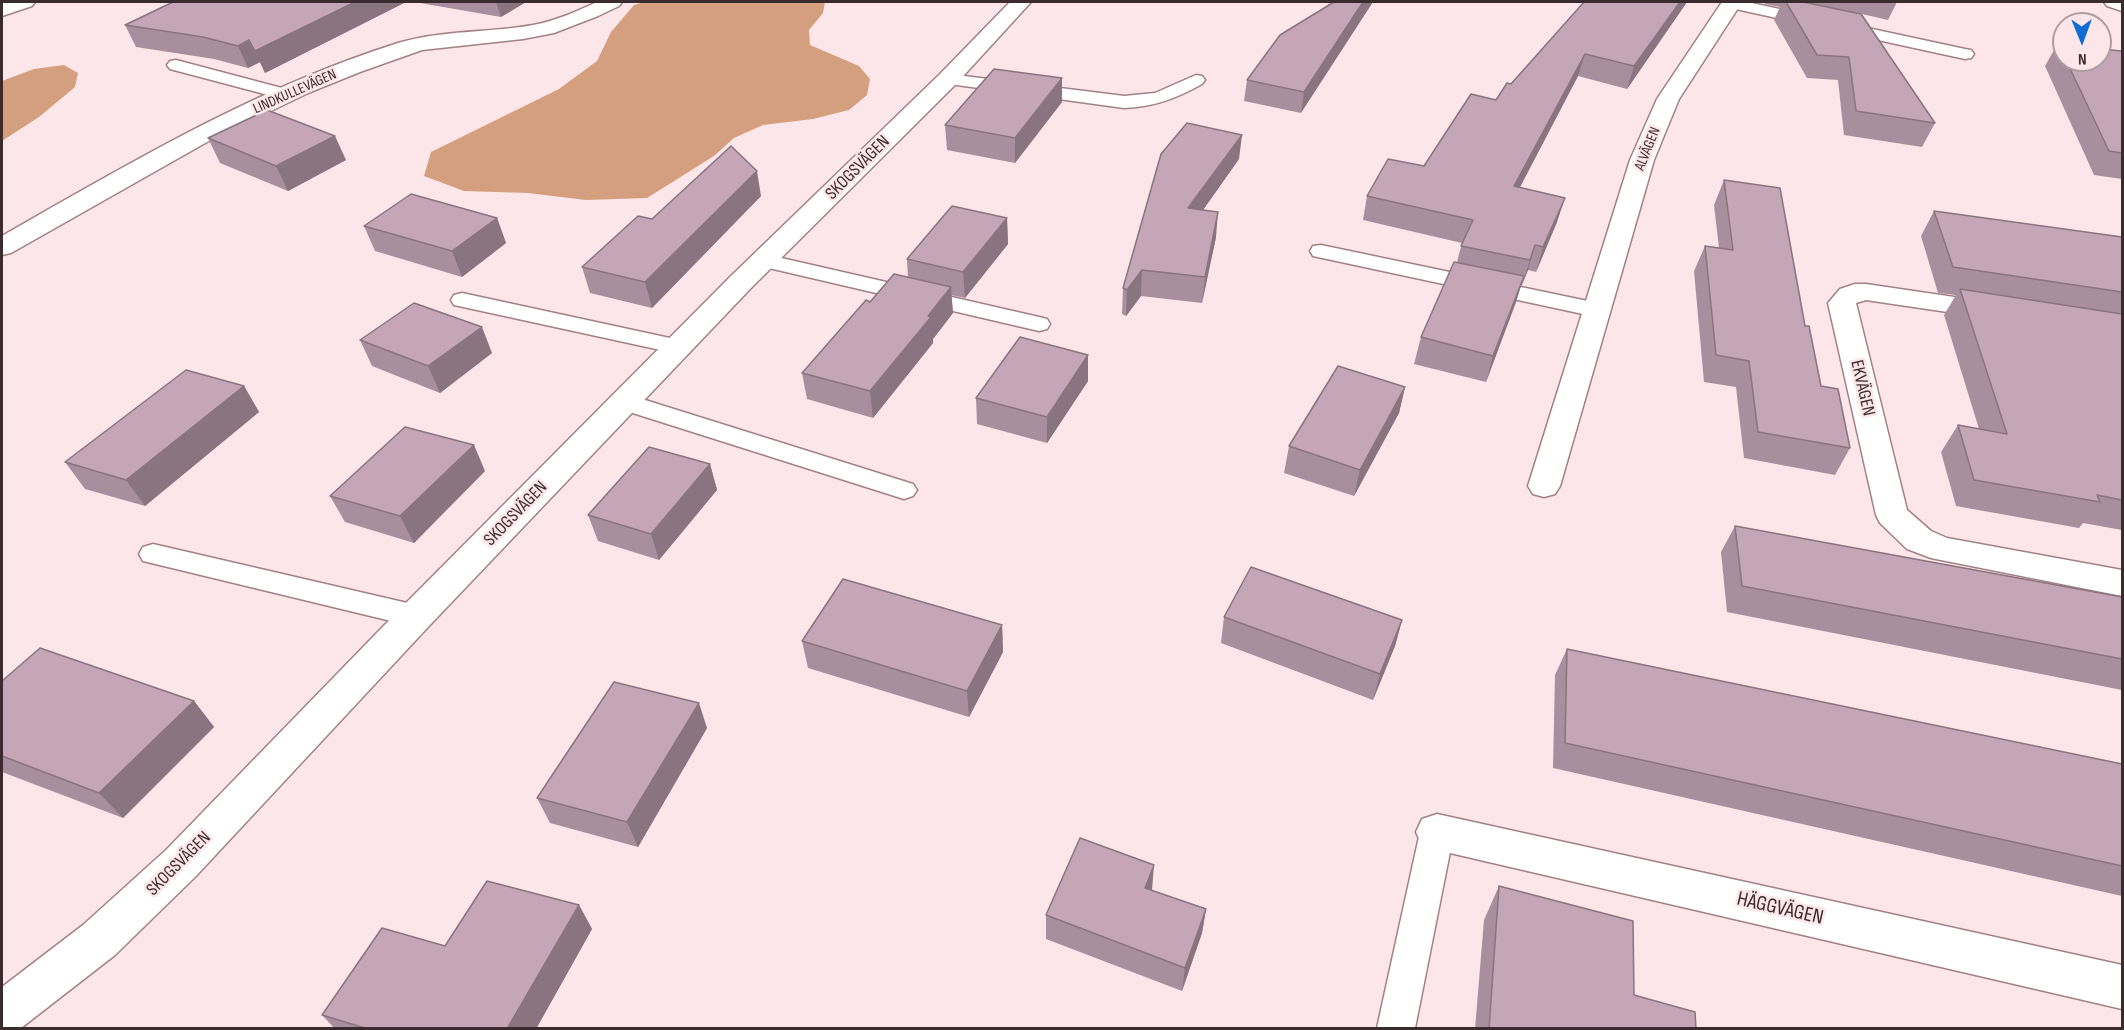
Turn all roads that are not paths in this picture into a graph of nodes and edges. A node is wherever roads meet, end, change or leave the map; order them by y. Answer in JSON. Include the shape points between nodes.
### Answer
{"nodes":[{"id":1,"x":24,"y":2,"type":"edge"},
{"id":2,"x":612,"y":2,"type":"edge"},
{"id":3,"x":1015,"y":2,"type":"edge"},
{"id":4,"x":1732,"y":2,"type":"edge"},
{"id":5,"x":2114,"y":2,"type":"edge"},
{"id":6,"x":2122,"y":5,"type":"edge"},
{"id":7,"x":2,"y":10,"type":"edge"},
{"id":8,"x":1965,"y":54,"type":"dead end"},
{"id":9,"x":176,"y":65,"type":"dead end"},
{"id":10,"x":948,"y":79,"type":"junction"},
{"id":11,"x":1196,"y":80,"type":"dead end"},
{"id":12,"x":287,"y":95,"type":"junction"},
{"id":13,"x":2,"y":247,"type":"edge"},
{"id":14,"x":1321,"y":251,"type":"dead end"},
{"id":15,"x":764,"y":260,"type":"junction"},
{"id":16,"x":462,"y":300,"type":"dead end"},
{"id":17,"x":1597,"y":310,"type":"junction"},
{"id":18,"x":2018,"y":315,"type":"edge"},
{"id":19,"x":1040,"y":324,"type":"dead end"},
{"id":20,"x":679,"y":347,"type":"junction"},
{"id":21,"x":626,"y":402,"type":"junction"},
{"id":22,"x":1544,"y":486,"type":"dead end"},
{"id":23,"x":904,"y":490,"type":"dead end"},
{"id":24,"x":153,"y":554,"type":"dead end"},
{"id":25,"x":2122,"y":583,"type":"edge"},
{"id":26,"x":416,"y":616,"type":"junction"},
{"id":27,"x":1437,"y":832,"type":"joint"},
{"id":28,"x":2122,"y":987,"type":"edge"},
{"id":29,"x":2,"y":1015,"type":"edge"},
{"id":30,"x":1396,"y":1029,"type":"edge"}],
"edges":[{"from":1,"to":7,"type":"street"},
{"from":2,"to":12,"type":"street","name":"LINDKULLEVÄGEN","via":[[580,18],[534,31],[409,47]]},
{"from":3,"to":10,"type":"street","name":"SKOGSVÄGEN"},
{"from":4,"to":8,"type":"lane","name":"ALVÄGEN"},
{"from":4,"to":17,"type":"street","name":"ALVÄGEN","via":[[1664,110],[1642,160]]},
{"from":5,"to":6,"type":"street"},
{"from":9,"to":12,"type":"lane"},
{"from":10,"to":11,"type":"lane","via":[[1124,102],[1166,97]]},
{"from":10,"to":15,"type":"street","name":"SKOGSVÄGEN"},
{"from":12,"to":13,"type":"street","name":"LINDKULLEVÄGEN","via":[[159,159]]},
{"from":14,"to":17,"type":"lane"},
{"from":15,"to":19,"type":"lane"},
{"from":15,"to":20,"type":"street","name":"SKOGSVÄGEN"},
{"from":16,"to":20,"type":"lane"},
{"from":17,"to":22,"type":"street","name":"ALVÄGEN"},
{"from":18,"to":25,"type":"street","name":"EKVÄGEN","via":[[1866,292],[1846,295],[1842,303],[1892,514],[1919,540],[1943,549]]},
{"from":20,"to":21,"type":"street","name":"SKOGSVÄGEN"},
{"from":21,"to":23,"type":"lane"},
{"from":21,"to":26,"type":"street","name":"SKOGSVÄGEN"},
{"from":24,"to":26,"type":"lane"},
{"from":26,"to":29,"type":"street","name":"SKOGSVÄGEN","via":[[181,863],[99,940]]},
{"from":27,"to":28,"type":"street","name":"HÄGGVÄGEN"},
{"from":27,"to":30,"type":"lane"}]}
